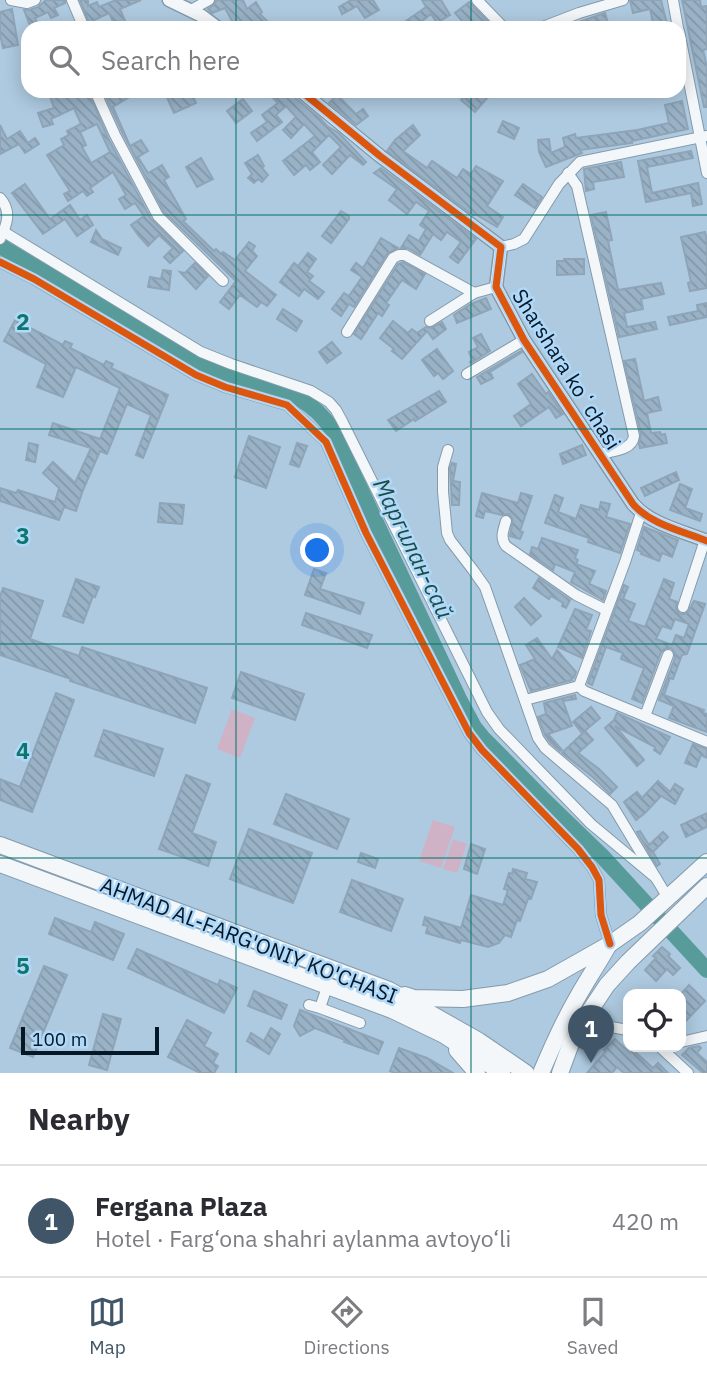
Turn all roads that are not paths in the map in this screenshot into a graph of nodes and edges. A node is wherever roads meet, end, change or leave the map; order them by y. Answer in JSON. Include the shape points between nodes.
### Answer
{"nodes":[{"id":1,"x":11,"y":0,"type":"edge"},
{"id":2,"x":35,"y":0,"type":"edge"},
{"id":3,"x":72,"y":0,"type":"edge"},
{"id":4,"x":169,"y":0,"type":"edge"},
{"id":5,"x":209,"y":0,"type":"edge"},
{"id":6,"x":477,"y":0,"type":"edge"},
{"id":7,"x":623,"y":0,"type":"edge"},
{"id":8,"x":673,"y":0,"type":"edge"},
{"id":9,"x":191,"y":10,"type":"junction"},
{"id":10,"x":81,"y":21,"type":"edge"},
{"id":11,"x":208,"y":21,"type":"edge"},
{"id":12,"x":497,"y":21,"type":"edge"},
{"id":13,"x":558,"y":21,"type":"edge"},
{"id":14,"x":677,"y":21,"type":"edge"},
{"id":15,"x":686,"y":60,"type":"edge"},
{"id":16,"x":98,"y":98,"type":"edge"},
{"id":17,"x":310,"y":98,"type":"edge"},
{"id":18,"x":704,"y":136,"type":"edge"},
{"id":19,"x":568,"y":173,"type":"junction"},
{"id":20,"x":707,"y":173,"type":"edge"},
{"id":21,"x":0,"y":198,"type":"edge"},
{"id":22,"x":2,"y":236,"type":"edge"},
{"id":23,"x":501,"y":247,"type":"junction"},
{"id":24,"x":0,"y":262,"type":"edge"},
{"id":25,"x":223,"y":281,"type":"dead end"},
{"id":26,"x":496,"y":286,"type":"junction"},
{"id":27,"x":474,"y":293,"type":"junction"},
{"id":28,"x":430,"y":321,"type":"dead end"},
{"id":29,"x":347,"y":332,"type":"dead end"},
{"id":30,"x":524,"y":340,"type":"junction"},
{"id":31,"x":467,"y":374,"type":"dead end"},
{"id":32,"x":448,"y":450,"type":"dead end"},
{"id":33,"x":599,"y":454,"type":"junction"},
{"id":34,"x":641,"y":513,"type":"junction"},
{"id":35,"x":506,"y":521,"type":"dead end"},
{"id":36,"x":706,"y":541,"type":"edge"},
{"id":37,"x":683,"y":607,"type":"dead end"},
{"id":38,"x":606,"y":610,"type":"junction"},
{"id":39,"x":668,"y":654,"type":"dead end"},
{"id":40,"x":579,"y":686,"type":"junction"},
{"id":41,"x":525,"y":700,"type":"junction"},
{"id":42,"x":645,"y":716,"type":"junction"},
{"id":43,"x":707,"y":742,"type":"edge"},
{"id":44,"x":0,"y":845,"type":"edge"},
{"id":45,"x":707,"y":862,"type":"edge"},
{"id":46,"x":0,"y":864,"type":"edge"},
{"id":47,"x":656,"y":878,"type":"junction"},
{"id":48,"x":707,"y":886,"type":"edge"},
{"id":49,"x":668,"y":898,"type":"junction"},
{"id":50,"x":610,"y":944,"type":"junction"},
{"id":51,"x":327,"y":987,"type":"junction"},
{"id":52,"x":389,"y":990,"type":"junction"},
{"id":53,"x":309,"y":1005,"type":"dead end"},
{"id":54,"x":320,"y":1008,"type":"junction"},
{"id":55,"x":584,"y":1019,"type":"junction"},
{"id":56,"x":360,"y":1023,"type":"dead end"},
{"id":57,"x":623,"y":1029,"type":"edge"},
{"id":58,"x":444,"y":1035,"type":"junction"},
{"id":59,"x":707,"y":1036,"type":"edge"},
{"id":60,"x":686,"y":1041,"type":"edge"},
{"id":61,"x":665,"y":1052,"type":"edge"},
{"id":62,"x":477,"y":1073,"type":"edge"},
{"id":63,"x":502,"y":1073,"type":"edge"},
{"id":64,"x":526,"y":1073,"type":"edge"},
{"id":65,"x":541,"y":1073,"type":"edge"},
{"id":66,"x":560,"y":1073,"type":"edge"},
{"id":67,"x":688,"y":1073,"type":"edge"}],
"edges":[{"from":1,"to":2,"type":"street"},
{"from":3,"to":10,"type":"street"},
{"from":4,"to":9,"type":"street"},
{"from":5,"to":9,"type":"street"},
{"from":6,"to":12,"type":"street"},
{"from":7,"to":13,"type":"street"},
{"from":8,"to":14,"type":"street"},
{"from":9,"to":11,"type":"street"},
{"from":15,"to":18,"type":"street"},
{"from":16,"to":25,"type":"street","via":[[158,216]]},
{"from":17,"to":23,"type":"street"},
{"from":18,"to":19,"type":"street","via":[[580,162]]},
{"from":18,"to":20,"type":"street"},
{"from":19,"to":23,"type":"street","via":[[524,239]]},
{"from":19,"to":33,"type":"street","via":[[577,187],[634,436],[629,447]]},
{"from":21,"to":22,"type":"street","via":[[8,213]]},
{"from":22,"to":47,"type":"street","via":[[201,352],[328,401],[487,712],[591,824]]},
{"from":23,"to":26,"type":"street","name":"Sharshara koʻchasi"},
{"from":24,"to":50,"type":"street","via":[[196,375],[286,405],[326,442],[366,533],[469,733],[592,867],[599,880],[601,915]]},
{"from":26,"to":27,"type":"street"},
{"from":26,"to":30,"type":"street","name":"Sharshara koʻchasi"},
{"from":27,"to":28,"type":"street"},
{"from":27,"to":29,"type":"street","via":[[399,255]]},
{"from":30,"to":31,"type":"street"},
{"from":30,"to":33,"type":"street","name":"Sharshara koʻchasi"},
{"from":32,"to":41,"type":"street","via":[[443,467],[447,533],[485,587]]},
{"from":33,"to":34,"type":"street","name":"Sharshara koʻchasi"},
{"from":34,"to":36,"type":"street"},
{"from":34,"to":38,"type":"street"},
{"from":35,"to":38,"type":"street","via":[[502,541],[506,546],[576,595]]},
{"from":36,"to":37,"type":"street"},
{"from":38,"to":40,"type":"street"},
{"from":39,"to":42,"type":"street"},
{"from":40,"to":41,"type":"street"},
{"from":40,"to":42,"type":"street"},
{"from":41,"to":47,"type":"street","via":[[545,748],[612,805]]},
{"from":42,"to":43,"type":"street"},
{"from":44,"to":52,"type":"highway","name":"AHMAD AL-FARG'ONIY KO'CHASI"},
{"from":45,"to":49,"type":"highway"},
{"from":46,"to":51,"type":"highway","name":"AHMAD AL-FARG'ONIY KO'CHASI"},
{"from":47,"to":49,"type":"street"},
{"from":48,"to":55,"type":"highway","via":[[607,985]]},
{"from":49,"to":50,"type":"highway"},
{"from":50,"to":52,"type":"highway","via":[[548,979],[508,993],[438,999]]},
{"from":50,"to":65,"type":"highway","via":[[556,1037]]},
{"from":51,"to":54,"type":"street"},
{"from":51,"to":58,"type":"highway","name":"AHMAD AL-FARG'ONIY KO'CHASI"},
{"from":52,"to":64,"type":"highway","name":"AHMAD AL-FARG'ONIY KO'CHASI"},
{"from":53,"to":54,"type":"street"},
{"from":54,"to":56,"type":"street"},
{"from":55,"to":57,"type":"street"},
{"from":55,"to":66,"type":"highway"},
{"from":58,"to":62,"type":"highway"},
{"from":58,"to":63,"type":"highway","name":"AHMAD AL-FARG'ONIY KO'CHASI"},
{"from":59,"to":60,"type":"street"},
{"from":61,"to":67,"type":"street"}]}
